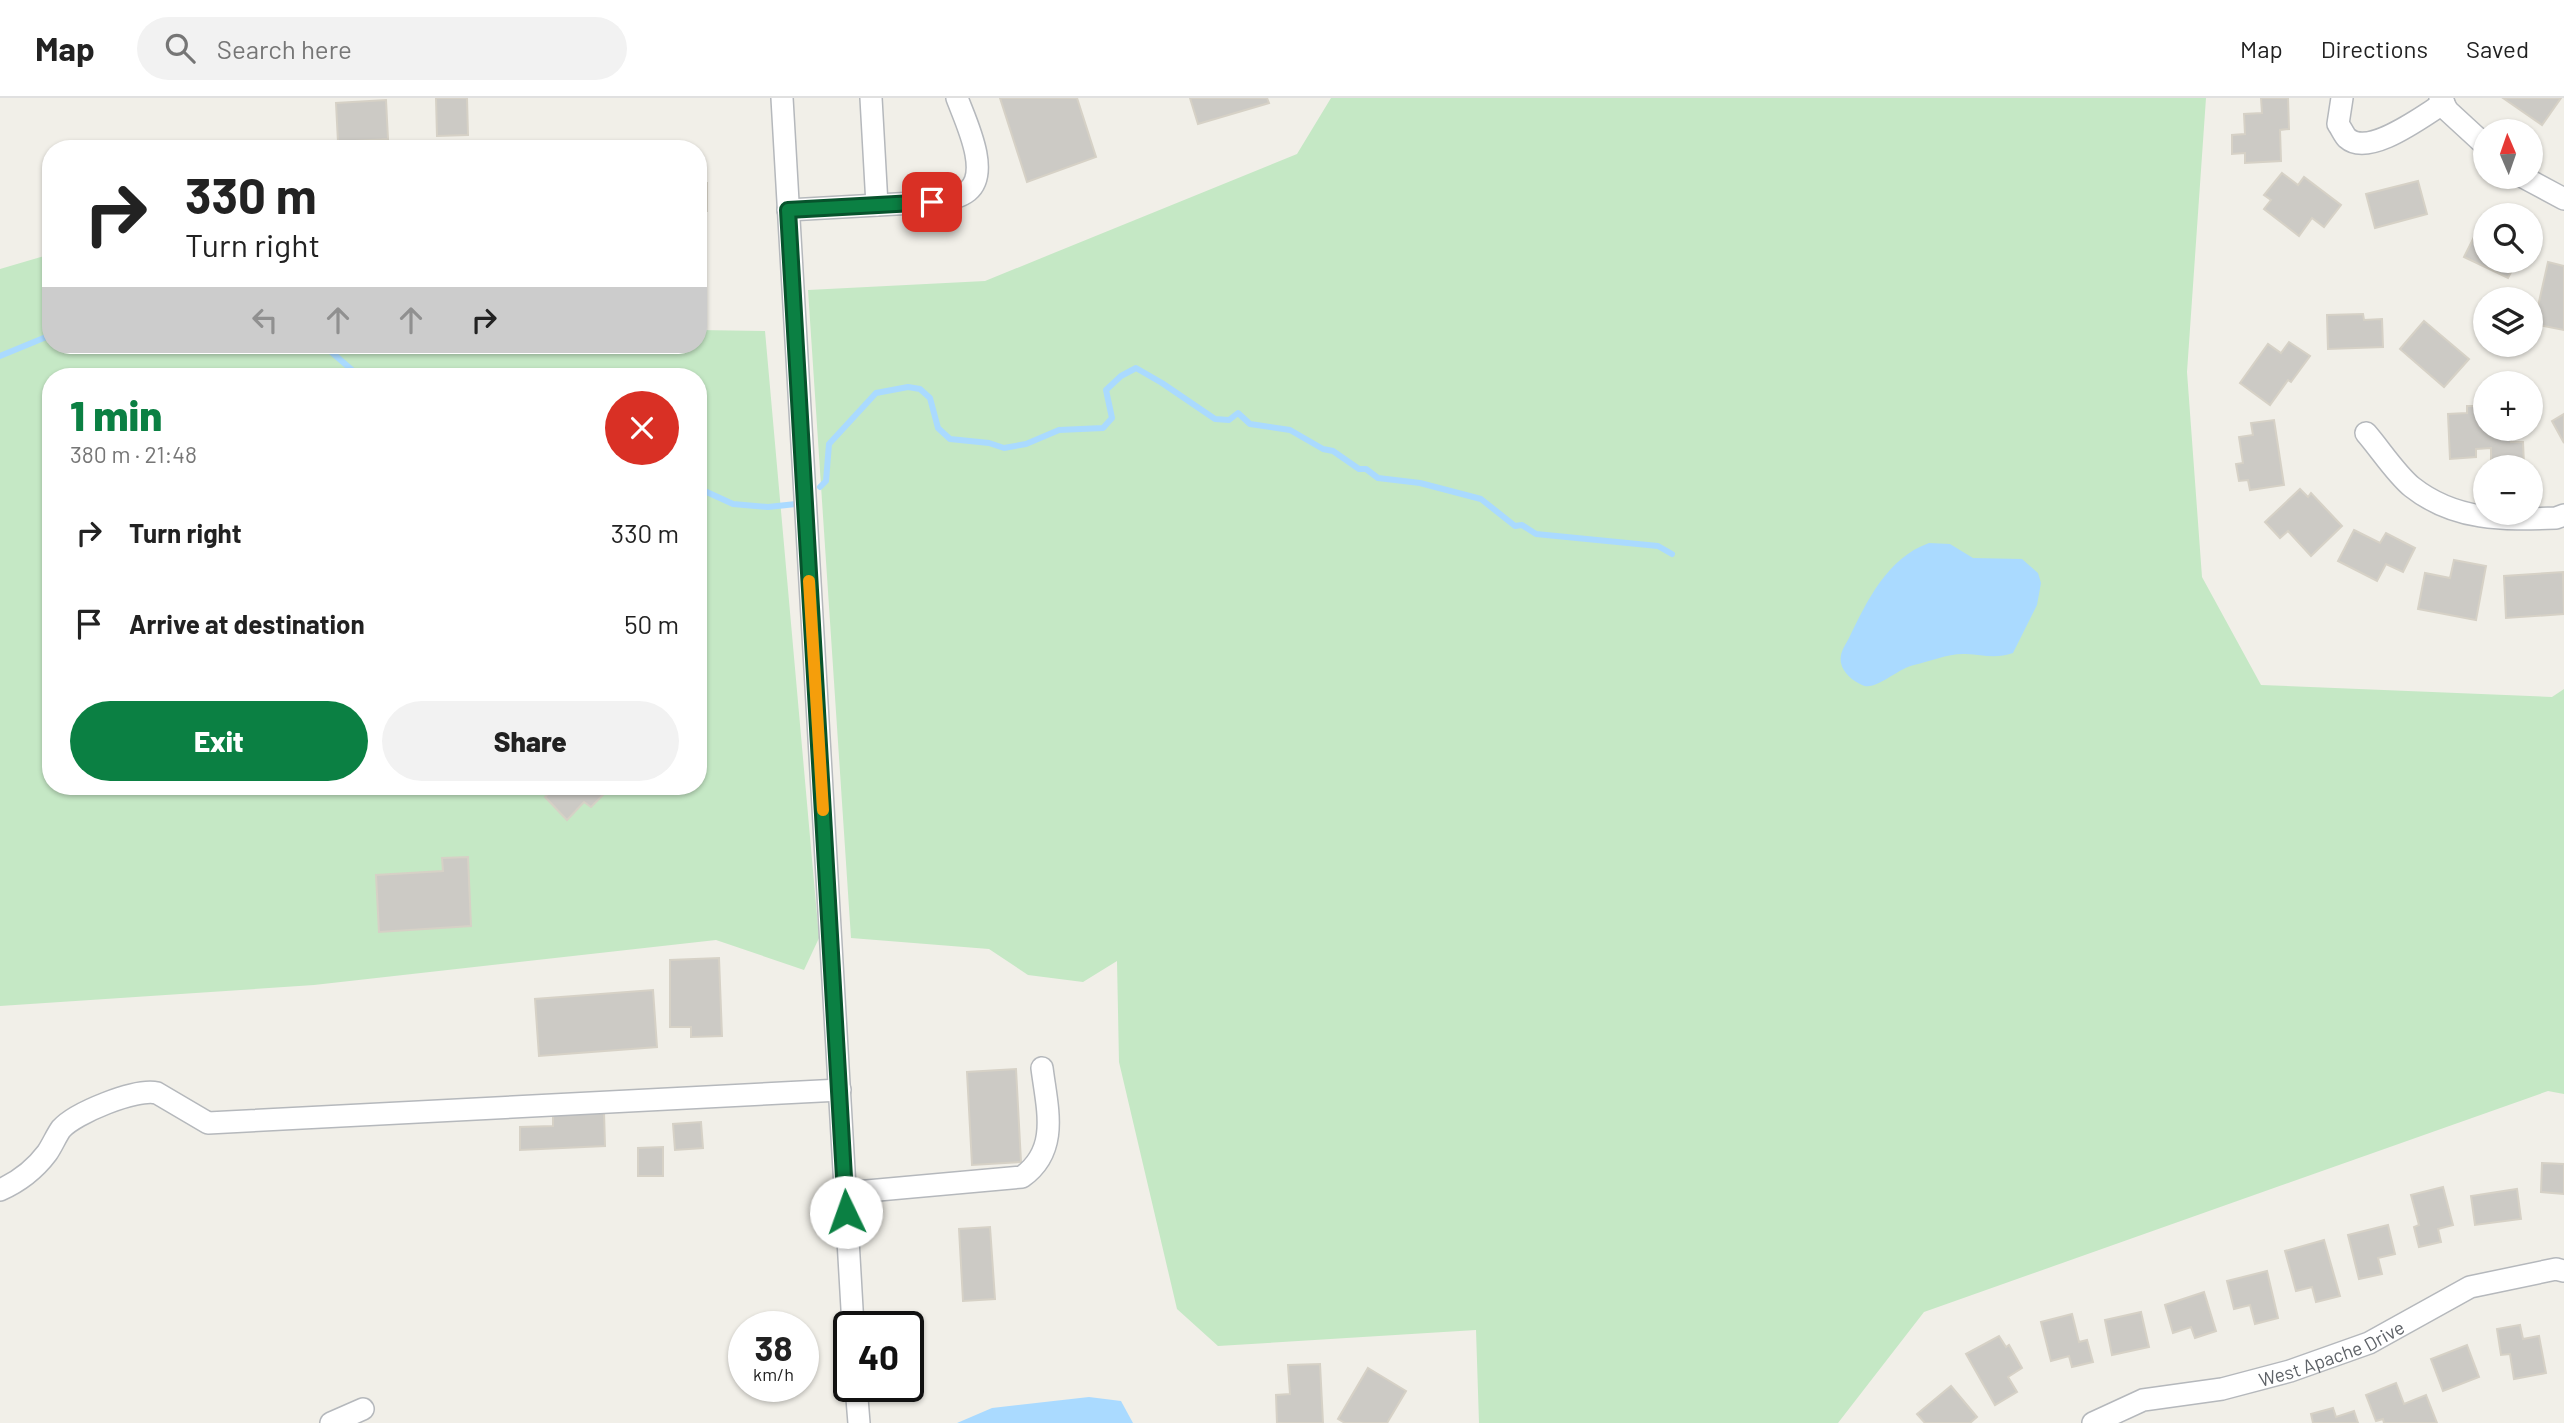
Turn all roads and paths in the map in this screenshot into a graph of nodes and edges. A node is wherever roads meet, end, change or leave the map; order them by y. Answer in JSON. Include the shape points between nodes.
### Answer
{"nodes":[{"id":1,"x":782,"y":98,"type":"edge"},
{"id":2,"x":872,"y":98,"type":"edge"},
{"id":3,"x":957,"y":98,"type":"edge"},
{"id":4,"x":2342,"y":98,"type":"edge"},
{"id":5,"x":2442,"y":101,"type":"edge"},
{"id":6,"x":2473,"y":134,"type":"edge"},
{"id":7,"x":2543,"y":188,"type":"edge"},
{"id":8,"x":2564,"y":199,"type":"edge"},
{"id":9,"x":877,"y":205,"type":"junction"},
{"id":10,"x":788,"y":210,"type":"junction"},
{"id":11,"x":2366,"y":433,"type":"dead end"},
{"id":12,"x":2564,"y":515,"type":"edge"},
{"id":13,"x":1042,"y":1068,"type":"dead end"},
{"id":14,"x":840,"y":1090,"type":"junction"},
{"id":15,"x":0,"y":1190,"type":"edge"},
{"id":16,"x":845,"y":1193,"type":"junction"},
{"id":17,"x":2564,"y":1271,"type":"edge"},
{"id":18,"x":852,"y":1311,"type":"edge"},
{"id":19,"x":857,"y":1402,"type":"edge"},
{"id":20,"x":363,"y":1409,"type":"dead end"},
{"id":21,"x":331,"y":1423,"type":"edge"},
{"id":22,"x":859,"y":1423,"type":"edge"},
{"id":23,"x":2093,"y":1423,"type":"edge"}],
"edges":[{"from":1,"to":10,"type":"street"},
{"from":2,"to":9,"type":"street"},
{"from":3,"to":9,"type":"street","via":[[976,152],[978,169],[969,190],[932,202]]},
{"from":4,"to":5,"type":"street","via":[[2338,124],[2348,139],[2362,144],[2382,140]]},
{"from":5,"to":6,"type":"street"},
{"from":7,"to":8,"type":"street"},
{"from":9,"to":10,"type":"street"},
{"from":10,"to":14,"type":"street"},
{"from":11,"to":12,"type":"street","via":[[2411,486],[2451,509],[2500,520]]},
{"from":13,"to":16,"type":"street","via":[[1049,1133],[1035,1168],[1022,1177]]},
{"from":14,"to":15,"type":"street","via":[[208,1123],[147,1091],[132,1093],[71,1121],[30,1172]]},
{"from":14,"to":16,"type":"street"},
{"from":16,"to":18,"type":"street"},
{"from":17,"to":23,"type":"street","name":"West Apache Drive","via":[[2470,1287],[2370,1343],[2235,1385],[2143,1400]]},
{"from":19,"to":22,"type":"street"},
{"from":20,"to":21,"type":"street"}]}
